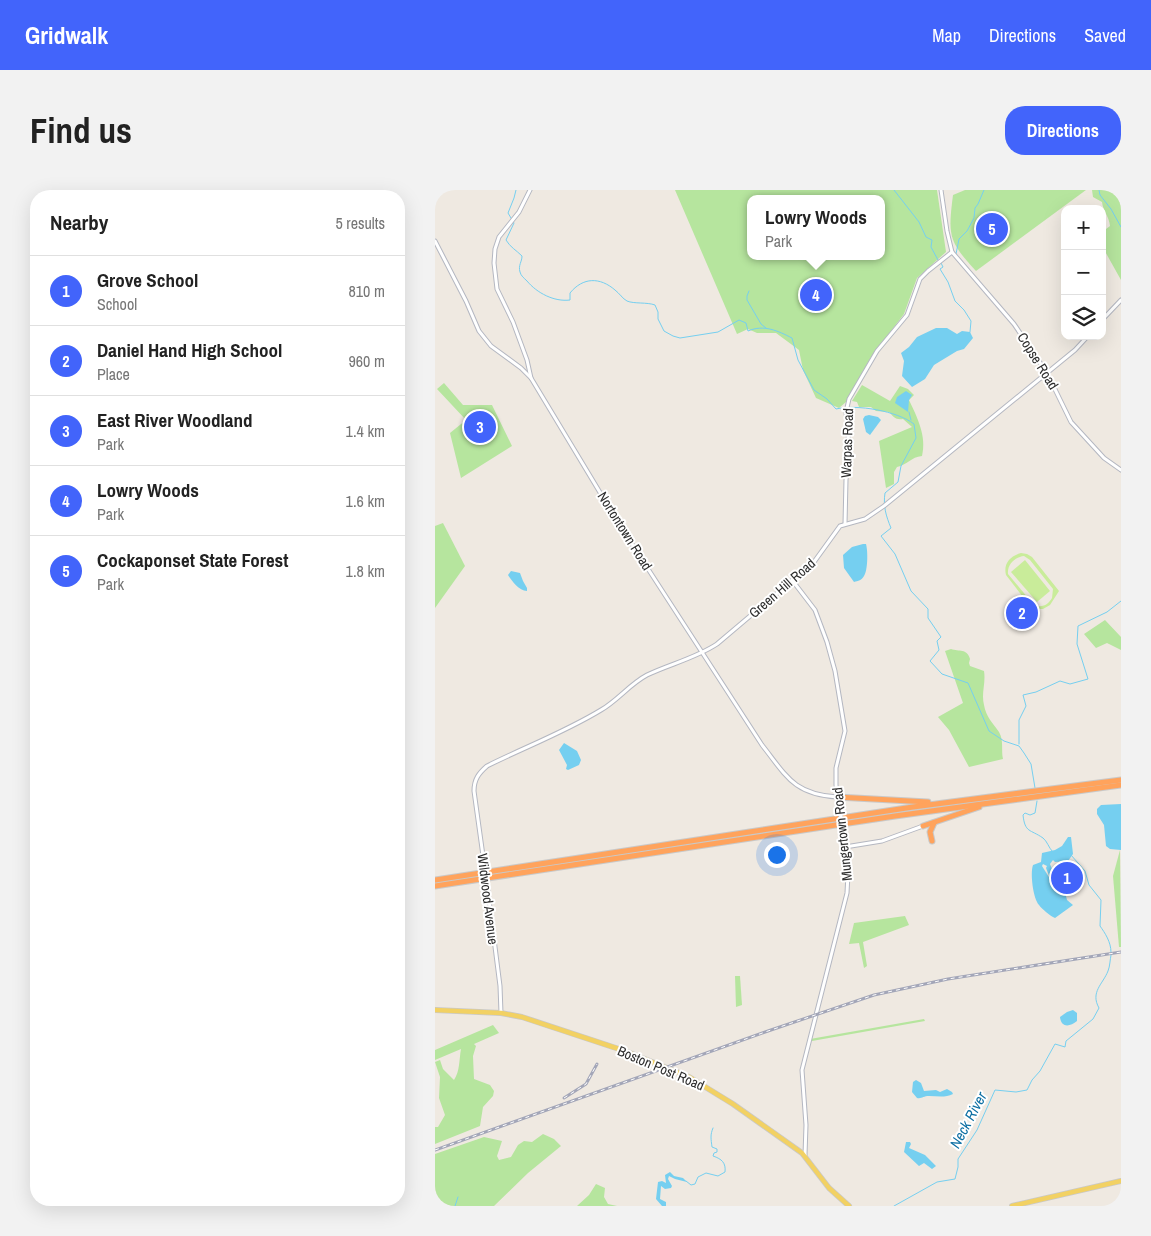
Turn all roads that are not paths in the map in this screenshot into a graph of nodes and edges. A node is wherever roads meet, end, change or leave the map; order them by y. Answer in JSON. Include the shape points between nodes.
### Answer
{"nodes":[{"id":1,"x":530,"y":190,"type":"edge"},
{"id":2,"x":941,"y":190,"type":"edge"},
{"id":3,"x":435,"y":241,"type":"edge"},
{"id":4,"x":952,"y":252,"type":"junction"},
{"id":5,"x":1121,"y":300,"type":"edge"},
{"id":6,"x":1106,"y":316,"type":"edge"},
{"id":7,"x":1084,"y":340,"type":"edge"},
{"id":8,"x":1047,"y":373,"type":"junction"},
{"id":9,"x":531,"y":378,"type":"junction"},
{"id":10,"x":1121,"y":470,"type":"edge"},
{"id":11,"x":845,"y":524,"type":"junction"},
{"id":12,"x":792,"y":580,"type":"junction"},
{"id":13,"x":702,"y":653,"type":"junction"},
{"id":14,"x":1121,"y":780,"type":"edge"},
{"id":15,"x":474,"y":785,"type":"joint"},
{"id":16,"x":1121,"y":785,"type":"edge"},
{"id":17,"x":1052,"y":794,"type":"junction"},
{"id":18,"x":837,"y":797,"type":"junction"},
{"id":19,"x":983,"y":798,"type":"junction"},
{"id":20,"x":935,"y":822,"type":"junction"},
{"id":21,"x":923,"y":826,"type":"joint"},
{"id":22,"x":932,"y":841,"type":"dead end"},
{"id":23,"x":845,"y":848,"type":"junction"},
{"id":24,"x":435,"y":880,"type":"edge"},
{"id":25,"x":435,"y":886,"type":"edge"},
{"id":26,"x":435,"y":1010,"type":"edge"},
{"id":27,"x":501,"y":1013,"type":"junction"},
{"id":28,"x":805,"y":1155,"type":"junction"},
{"id":29,"x":1121,"y":1181,"type":"edge"},
{"id":30,"x":849,"y":1206,"type":"edge"},
{"id":31,"x":1013,"y":1206,"type":"edge"}],
"edges":[{"from":1,"to":9,"type":"street","via":[[496,246],[495,281],[519,338]]},
{"from":2,"to":4,"type":"street"},
{"from":3,"to":9,"type":"street","name":"Nortontown Road","via":[[479,331],[491,346]]},
{"from":4,"to":8,"type":"street","name":"Copse Road","via":[[1010,318]]},
{"from":4,"to":11,"type":"street","name":"Warpas Road","via":[[920,279],[909,313],[877,351],[849,399],[846,412],[849,446]]},
{"from":5,"to":6,"type":"street"},
{"from":7,"to":8,"type":"street","name":"Green Hill Road"},
{"from":8,"to":10,"type":"street","name":"Copse Road","via":[[1071,422],[1104,458]]},
{"from":8,"to":11,"type":"street","name":"Green Hill Road","via":[[880,509],[865,519]]},
{"from":9,"to":13,"type":"street","name":"Nortontown Road"},
{"from":11,"to":12,"type":"street","name":"Green Hill Road","via":[[840,526],[814,562]]},
{"from":12,"to":13,"type":"street","name":"Green Hill Road"},
{"from":12,"to":18,"type":"street","name":"Mungertown Road","via":[[815,610],[835,671],[845,731],[836,764]]},
{"from":13,"to":15,"type":"street","name":"Green Hill Road","via":[[646,675],[579,723],[487,766]]},
{"from":13,"to":18,"type":"street","name":"Nortontown Road","via":[[763,746],[788,777],[810,793]]},
{"from":14,"to":19,"type":"highway"},
{"from":15,"to":27,"type":"street","name":"Wildwood Avenue","bridge":true},
{"from":16,"to":17,"type":"highway"},
{"from":17,"to":20,"type":"highway","via":[[978,807]]},
{"from":17,"to":25,"type":"highway"},
{"from":18,"to":19,"type":"highway","via":[[921,802]]},
{"from":18,"to":23,"type":"street","name":"Mungertown Road","bridge":true},
{"from":19,"to":24,"type":"highway"},
{"from":20,"to":21,"type":"highway"},
{"from":20,"to":22,"type":"highway","via":[[930,829]]},
{"from":21,"to":23,"type":"street","via":[[882,841]]},
{"from":23,"to":28,"type":"street","name":"Mungertown Road","via":[[847,893],[802,1070]]},
{"from":26,"to":27,"type":"main road","name":"Boston Post Road"},
{"from":27,"to":28,"type":"main road","name":"Boston Post Road","via":[[603,1043],[689,1077]]},
{"from":28,"to":30,"type":"main road","name":"Boston Post Road","via":[[829,1188]]},
{"from":29,"to":31,"type":"main road"}]}
